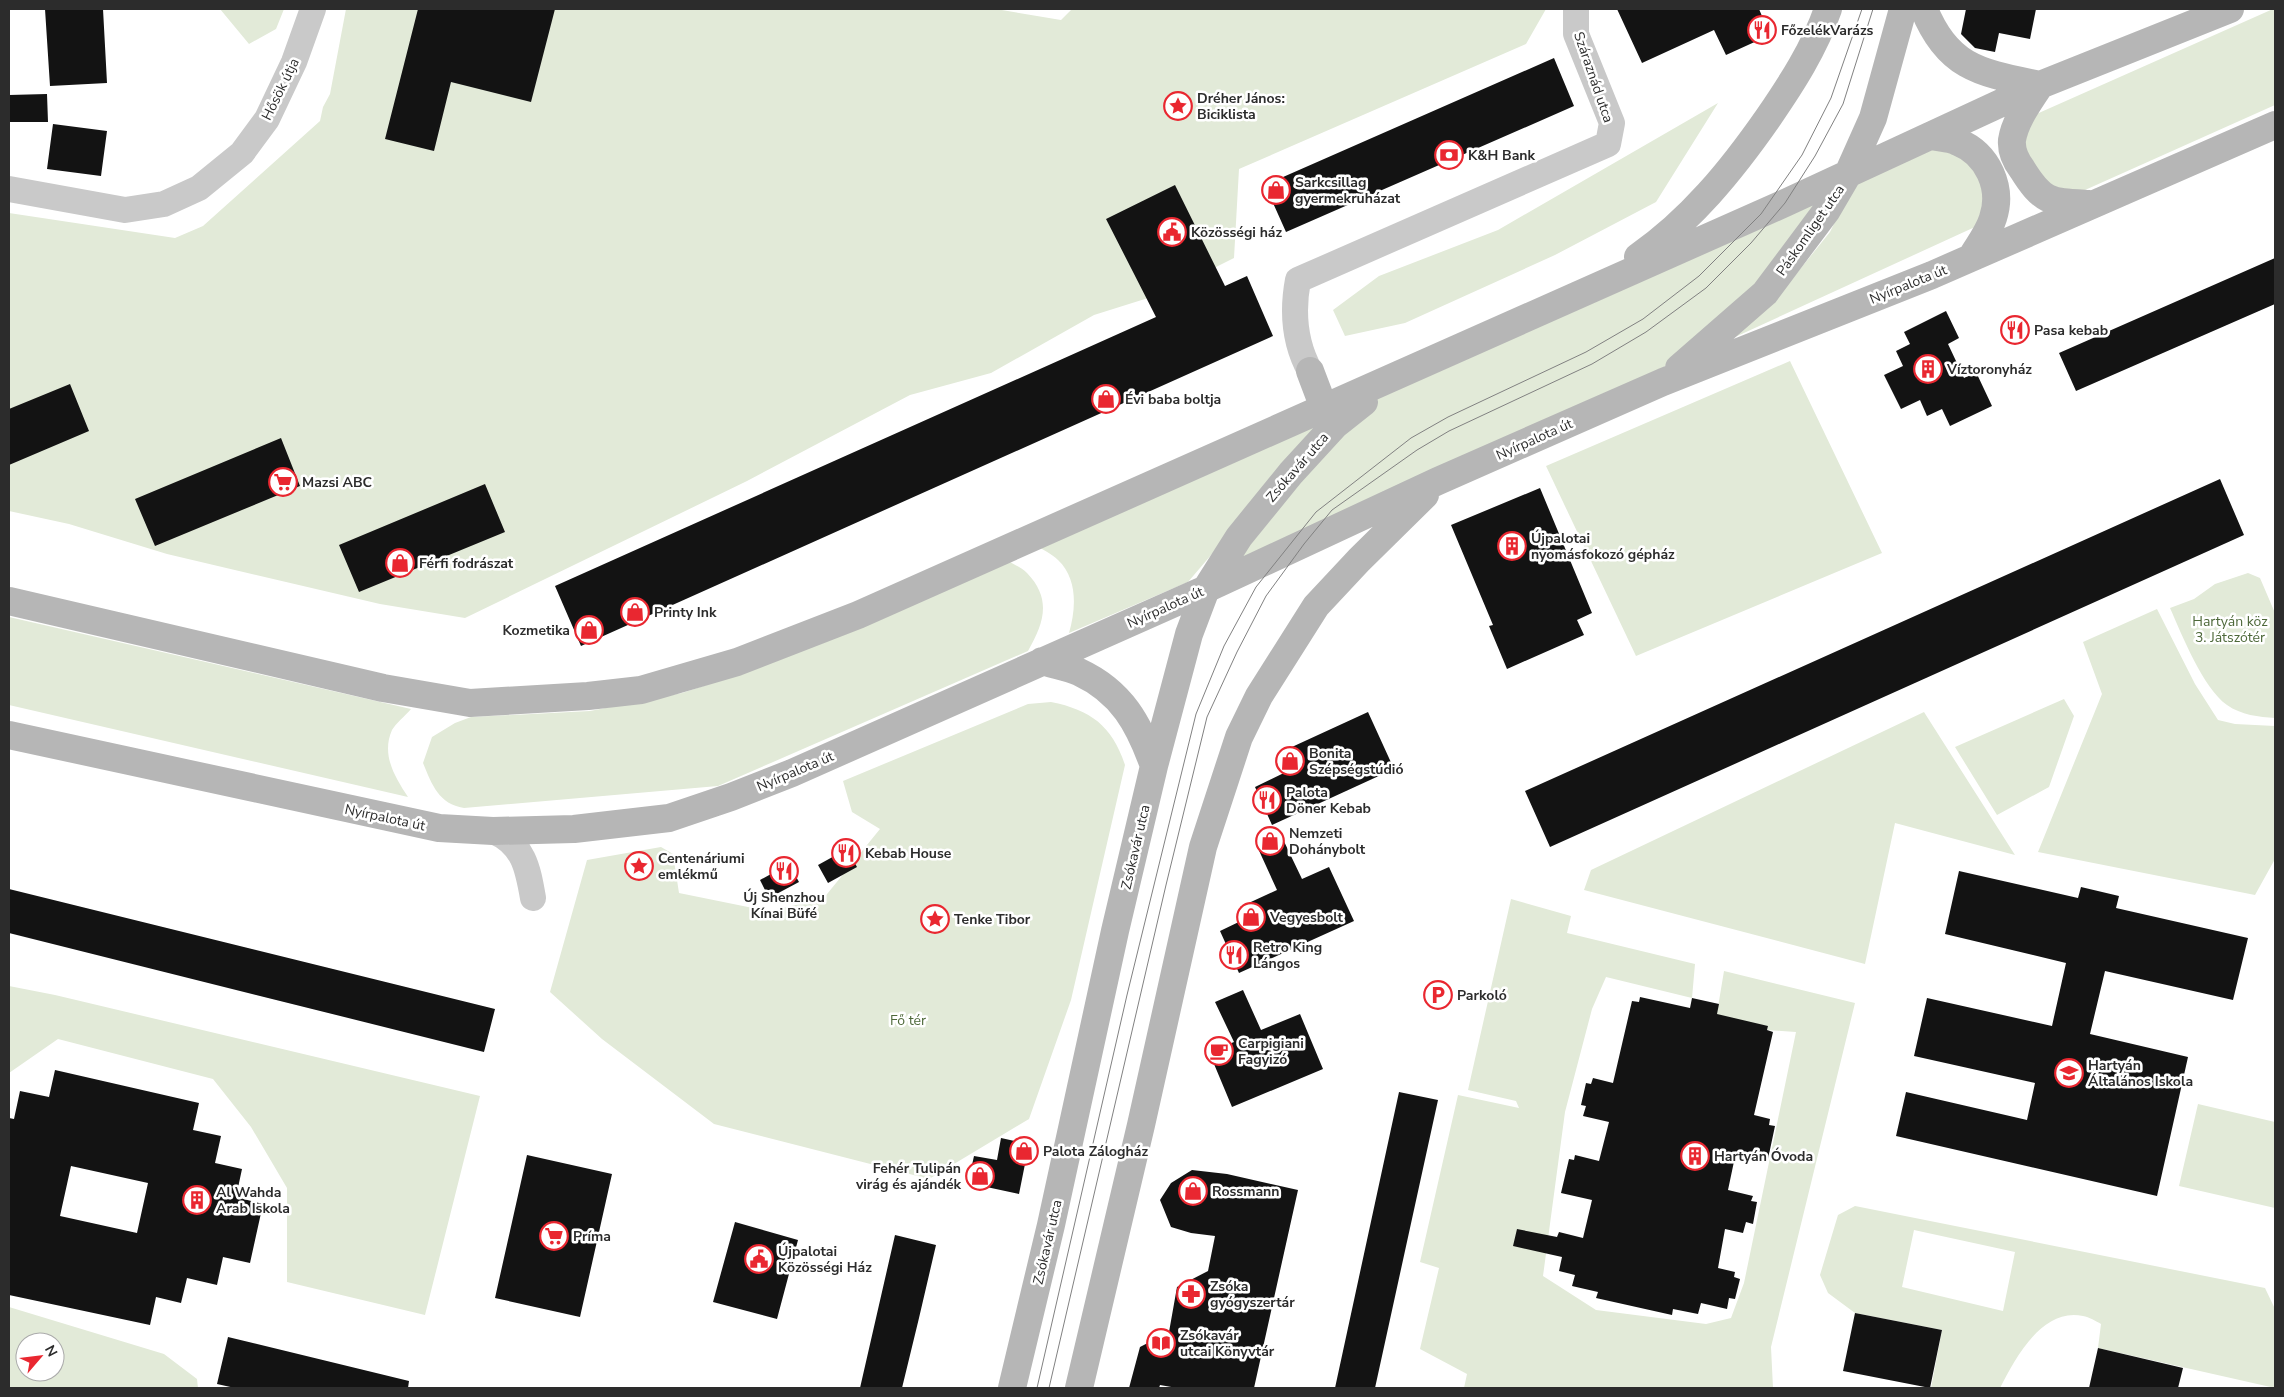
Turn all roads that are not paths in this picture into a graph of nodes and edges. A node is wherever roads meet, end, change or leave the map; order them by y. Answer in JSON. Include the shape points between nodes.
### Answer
{"nodes":[{"id":1,"x":313,"y":9,"type":"edge"},
{"id":2,"x":1576,"y":9,"type":"edge"},
{"id":3,"x":1828,"y":9,"type":"edge"},
{"id":4,"x":1903,"y":9,"type":"edge"},
{"id":5,"x":1924,"y":9,"type":"edge"},
{"id":6,"x":2230,"y":9,"type":"edge"},
{"id":7,"x":2040,"y":84,"type":"junction"},
{"id":8,"x":2275,"y":125,"type":"edge"},
{"id":9,"x":1932,"y":136,"type":"junction"},
{"id":10,"x":1848,"y":174,"type":"junction"},
{"id":11,"x":9,"y":189,"type":"edge"},
{"id":12,"x":2093,"y":204,"type":"junction"},
{"id":13,"x":1970,"y":258,"type":"junction"},
{"id":14,"x":1596,"y":286,"type":"junction"},
{"id":15,"x":1310,"y":371,"type":"joint"},
{"id":16,"x":1397,"y":377,"type":"junction"},
{"id":17,"x":1663,"y":382,"type":"junction"},
{"id":18,"x":1324,"y":408,"type":"junction"},
{"id":19,"x":1438,"y":481,"type":"junction"},
{"id":20,"x":1206,"y":589,"type":"junction"},
{"id":21,"x":9,"y":601,"type":"edge"},
{"id":22,"x":1042,"y":661,"type":"junction"},
{"id":23,"x":9,"y":736,"type":"edge"},
{"id":24,"x":1154,"y":766,"type":"junction"},
{"id":25,"x":493,"y":831,"type":"junction"},
{"id":26,"x":532,"y":898,"type":"dead end"},
{"id":27,"x":1012,"y":1388,"type":"edge"},
{"id":28,"x":1079,"y":1388,"type":"edge"}],
"edges":[{"from":1,"to":11,"type":"street","name":"Hősök útja","via":[[294,62],[268,118],[242,154],[199,188],[164,204],[125,210]]},
{"from":2,"to":15,"type":"street","name":"Száraznád utca","via":[[1576,34],[1612,123],[1608,144],[1298,280],[1294,305],[1300,353]]},
{"from":3,"to":14,"type":"main road","via":[[1817,39],[1792,83],[1732,169],[1696,209],[1648,250]]},
{"from":4,"to":10,"type":"main road","name":"Páskomliget utca","via":[[1874,118]]},
{"from":5,"to":7,"type":"main road","via":[[1937,36],[1967,66],[2000,77]]},
{"from":6,"to":7,"type":"main road"},
{"from":7,"to":9,"type":"main road"},
{"from":7,"to":12,"type":"main road","via":[[2012,139],[2018,163],[2042,196],[2058,202]]},
{"from":8,"to":12,"type":"main road","name":"Nyírpalota út"},
{"from":9,"to":10,"type":"main road"},
{"from":9,"to":13,"type":"main road","via":[[1958,141],[1972,149],[1985,162],[1995,182],[1997,200],[1993,219]]},
{"from":10,"to":14,"type":"main road"},
{"from":10,"to":17,"type":"main road","name":"Páskomliget utca","via":[[1827,210],[1765,293]]},
{"from":12,"to":13,"type":"main road","name":"Nyírpalota út"},
{"from":13,"to":17,"type":"main road","name":"Nyírpalota út"},
{"from":14,"to":16,"type":"main road"},
{"from":15,"to":18,"type":"main road"},
{"from":16,"to":18,"type":"main road"},
{"from":16,"to":20,"type":"main road","name":"Zsókavár utca","via":[[1335,425],[1291,473],[1239,537]]},
{"from":17,"to":19,"type":"main road","name":"Nyírpalota út"},
{"from":18,"to":21,"type":"main road","via":[[858,615],[737,662],[641,690],[470,703],[383,688]]},
{"from":19,"to":20,"type":"main road","name":"Nyírpalota út"},
{"from":19,"to":28,"type":"main road","via":[[1316,606],[1264,688],[1239,737],[1203,847]]},
{"from":20,"to":22,"type":"main road","name":"Nyírpalota út"},
{"from":20,"to":24,"type":"main road","name":"Zsókavár utca","via":[[1189,634]]},
{"from":22,"to":24,"type":"main road","via":[[1079,672],[1108,690],[1142,732]]},
{"from":22,"to":25,"type":"main road","name":"Nyírpalota út","via":[[792,773],[669,818],[574,829]]},
{"from":23,"to":25,"type":"main road","name":"Nyírpalota út","via":[[439,828]]},
{"from":24,"to":27,"type":"main road","name":"Zsókavár utca"},
{"from":25,"to":26,"type":"street","via":[[504,836],[519,851],[529,870]]}]}
